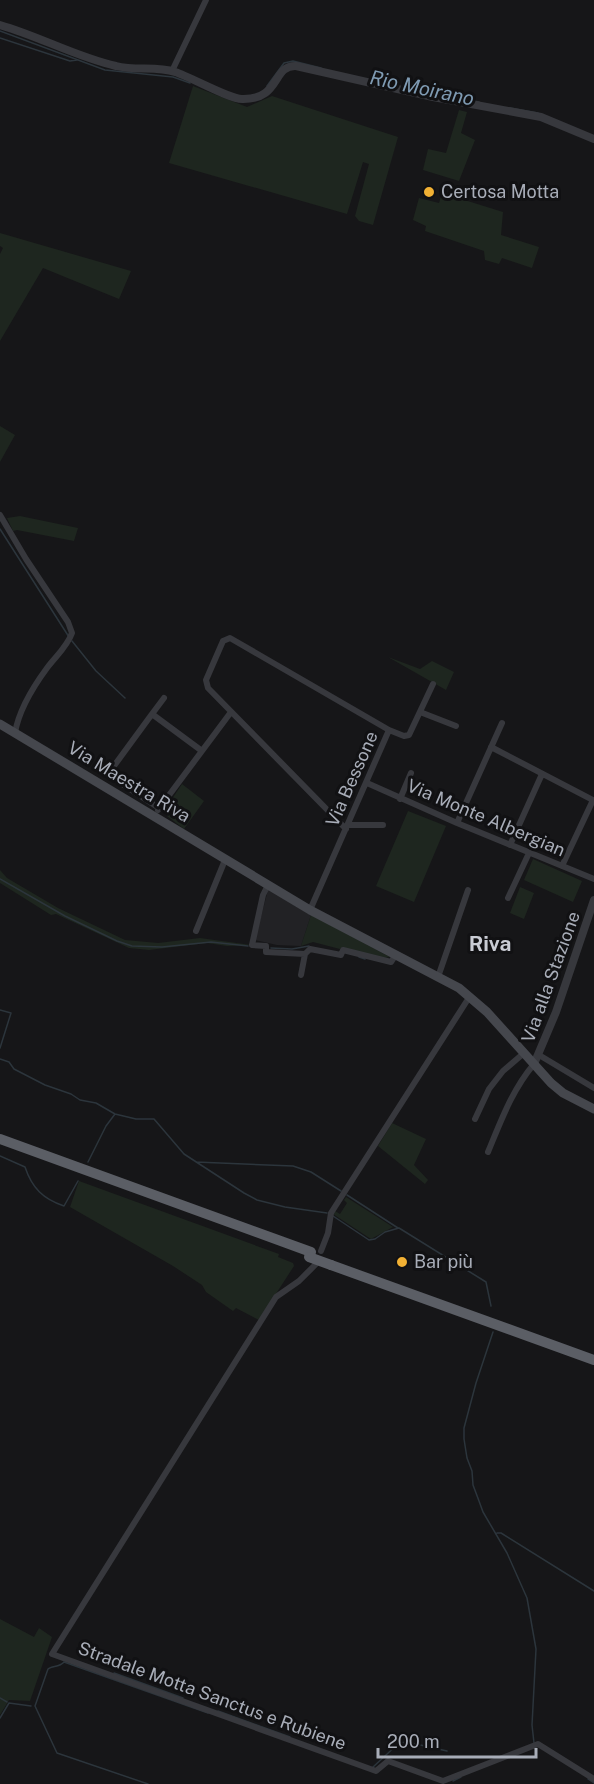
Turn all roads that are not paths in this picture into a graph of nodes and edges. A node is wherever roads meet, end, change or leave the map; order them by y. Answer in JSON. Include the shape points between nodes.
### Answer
{"nodes":[{"id":1,"x":207,"y":0,"type":"edge"},
{"id":2,"x":0,"y":25,"type":"edge"},
{"id":3,"x":172,"y":71,"type":"junction"},
{"id":4,"x":594,"y":139,"type":"edge"},
{"id":5,"x":0,"y":515,"type":"edge"},
{"id":6,"x":433,"y":684,"type":"dead end"},
{"id":7,"x":164,"y":698,"type":"dead end"},
{"id":8,"x":231,"y":712,"type":"junction"},
{"id":9,"x":420,"y":712,"type":"junction"},
{"id":10,"x":152,"y":714,"type":"junction"},
{"id":11,"x":502,"y":723,"type":"dead end"},
{"id":12,"x":0,"y":724,"type":"edge"},
{"id":13,"x":456,"y":726,"type":"dead end"},
{"id":14,"x":389,"y":730,"type":"junction"},
{"id":15,"x":15,"y":733,"type":"junction"},
{"id":16,"x":491,"y":747,"type":"junction"},
{"id":17,"x":202,"y":751,"type":"junction"},
{"id":18,"x":411,"y":773,"type":"dead end"},
{"id":19,"x":542,"y":774,"type":"junction"},
{"id":20,"x":367,"y":783,"type":"junction"},
{"id":21,"x":400,"y":799,"type":"junction"},
{"id":22,"x":159,"y":808,"type":"junction"},
{"id":23,"x":153,"y":817,"type":"junction"},
{"id":24,"x":457,"y":823,"type":"junction"},
{"id":25,"x":383,"y":825,"type":"dead end"},
{"id":26,"x":347,"y":827,"type":"junction"},
{"id":27,"x":510,"y":845,"type":"junction"},
{"id":28,"x":529,"y":853,"type":"junction"},
{"id":29,"x":225,"y":860,"type":"junction"},
{"id":30,"x":562,"y":866,"type":"junction"},
{"id":31,"x":594,"y":879,"type":"edge"},
{"id":32,"x":268,"y":885,"type":"junction"},
{"id":33,"x":468,"y":890,"type":"dead end"},
{"id":34,"x":508,"y":898,"type":"dead end"},
{"id":35,"x":594,"y":900,"type":"edge"},
{"id":36,"x":310,"y":910,"type":"junction"},
{"id":37,"x":196,"y":931,"type":"dead end"},
{"id":38,"x":305,"y":954,"type":"junction"},
{"id":39,"x":395,"y":956,"type":"junction"},
{"id":40,"x":301,"y":975,"type":"dead end"},
{"id":41,"x":438,"y":977,"type":"junction"},
{"id":42,"x":470,"y":996,"type":"junction"},
{"id":43,"x":524,"y":1053,"type":"junction"},
{"id":44,"x":537,"y":1059,"type":"junction"},
{"id":45,"x":594,"y":1088,"type":"edge"},
{"id":46,"x":594,"y":1109,"type":"edge"},
{"id":47,"x":475,"y":1119,"type":"dead end"},
{"id":48,"x":0,"y":1139,"type":"edge"},
{"id":49,"x":0,"y":1145,"type":"edge"},
{"id":50,"x":488,"y":1152,"type":"dead end"},
{"id":51,"x":314,"y":1256,"type":"junction"},
{"id":52,"x":332,"y":1262,"type":"junction"},
{"id":53,"x":594,"y":1354,"type":"edge"},
{"id":54,"x":594,"y":1360,"type":"edge"},
{"id":55,"x":594,"y":1779,"type":"edge"}],
"edges":[{"from":1,"to":3,"type":"street"},
{"from":2,"to":3,"type":"street","via":[[117,67]]},
{"from":3,"to":4,"type":"street","via":[[239,99],[258,99],[273,86],[283,69],[296,66],[530,114]]},
{"from":5,"to":15,"type":"street","via":[[72,633],[32,691]]},
{"from":6,"to":9,"type":"street","name":"Via Bessone"},
{"from":7,"to":10,"type":"street"},
{"from":8,"to":14,"type":"street","via":[[208,688],[206,680],[223,641],[230,638]]},
{"from":8,"to":17,"type":"street"},
{"from":8,"to":26,"type":"street"},
{"from":9,"to":13,"type":"street"},
{"from":9,"to":14,"type":"street","name":"Via Bessone","via":[[407,737]]},
{"from":10,"to":17,"type":"street"},
{"from":10,"to":22,"type":"street","via":[[111,770],[113,778]]},
{"from":11,"to":16,"type":"street"},
{"from":12,"to":15,"type":"main road","name":"Via Maestra Riva"},
{"from":14,"to":20,"type":"street","name":"Via Bessone"},
{"from":15,"to":23,"type":"main road","name":"Via Maestra Riva"},
{"from":16,"to":19,"type":"street"},
{"from":16,"to":24,"type":"street"},
{"from":17,"to":22,"type":"street"},
{"from":18,"to":21,"type":"street"},
{"from":19,"to":27,"type":"street"},
{"from":19,"to":30,"type":"street","via":[[593,800]]},
{"from":20,"to":21,"type":"street","name":"Via Monte Albergian"},
{"from":20,"to":26,"type":"street","name":"Via Bessone"},
{"from":21,"to":24,"type":"street","name":"Via Monte Albergian"},
{"from":22,"to":23,"type":"street"},
{"from":23,"to":29,"type":"main road","name":"Via Maestra Riva"},
{"from":24,"to":27,"type":"street","name":"Via Monte Albergian"},
{"from":25,"to":26,"type":"street"},
{"from":26,"to":36,"type":"street","name":"Via Bessone"},
{"from":27,"to":28,"type":"street","name":"Via Monte Albergian"},
{"from":28,"to":30,"type":"street","name":"Via Monte Albergian"},
{"from":28,"to":34,"type":"street"},
{"from":29,"to":32,"type":"main road","name":"Via Maestra Riva"},
{"from":29,"to":37,"type":"street"},
{"from":30,"to":31,"type":"street","name":"Via Monte Albergian"},
{"from":32,"to":36,"type":"main road","name":"Via Maestra Riva"},
{"from":32,"to":38,"type":"street","name":"Via Maestra Riva","via":[[252,945],[266,946],[266,952]]},
{"from":33,"to":41,"type":"street"},
{"from":35,"to":44,"type":"street","name":"Via alla Stazione"},
{"from":36,"to":39,"type":"main road","name":"Via Maestra Riva"},
{"from":38,"to":39,"type":"street","name":"Via Maestra Riva","via":[[310,949],[341,955],[343,950],[391,962]]},
{"from":38,"to":40,"type":"street"},
{"from":39,"to":41,"type":"main road","name":"Via Maestra Riva"},
{"from":41,"to":42,"type":"main road","name":"Via Maestra Riva"},
{"from":42,"to":43,"type":"main road","name":"Via Maestra Riva"},
{"from":42,"to":51,"type":"street","name":"Stradale Motta Sanctus e Rubiene","via":[[331,1213],[328,1233]]},
{"from":43,"to":44,"type":"main road","name":"Via Maestra Riva"},
{"from":43,"to":47,"type":"street","via":[[489,1089]]},
{"from":44,"to":45,"type":"street"},
{"from":44,"to":46,"type":"main road","name":"Via Maestra Riva","via":[[563,1093]]},
{"from":44,"to":50,"type":"street","via":[[523,1076]]},
{"from":48,"to":51,"type":"highway"},
{"from":49,"to":51,"type":"highway"},
{"from":51,"to":52,"type":"highway"},
{"from":51,"to":55,"type":"street","name":"Stradale Motta Sanctus e Rubiene","via":[[300,1281],[276,1297],[52,1654],[376,1771],[388,1761],[448,1781],[535,1744]]},
{"from":52,"to":53,"type":"highway"},
{"from":52,"to":54,"type":"highway"}]}
